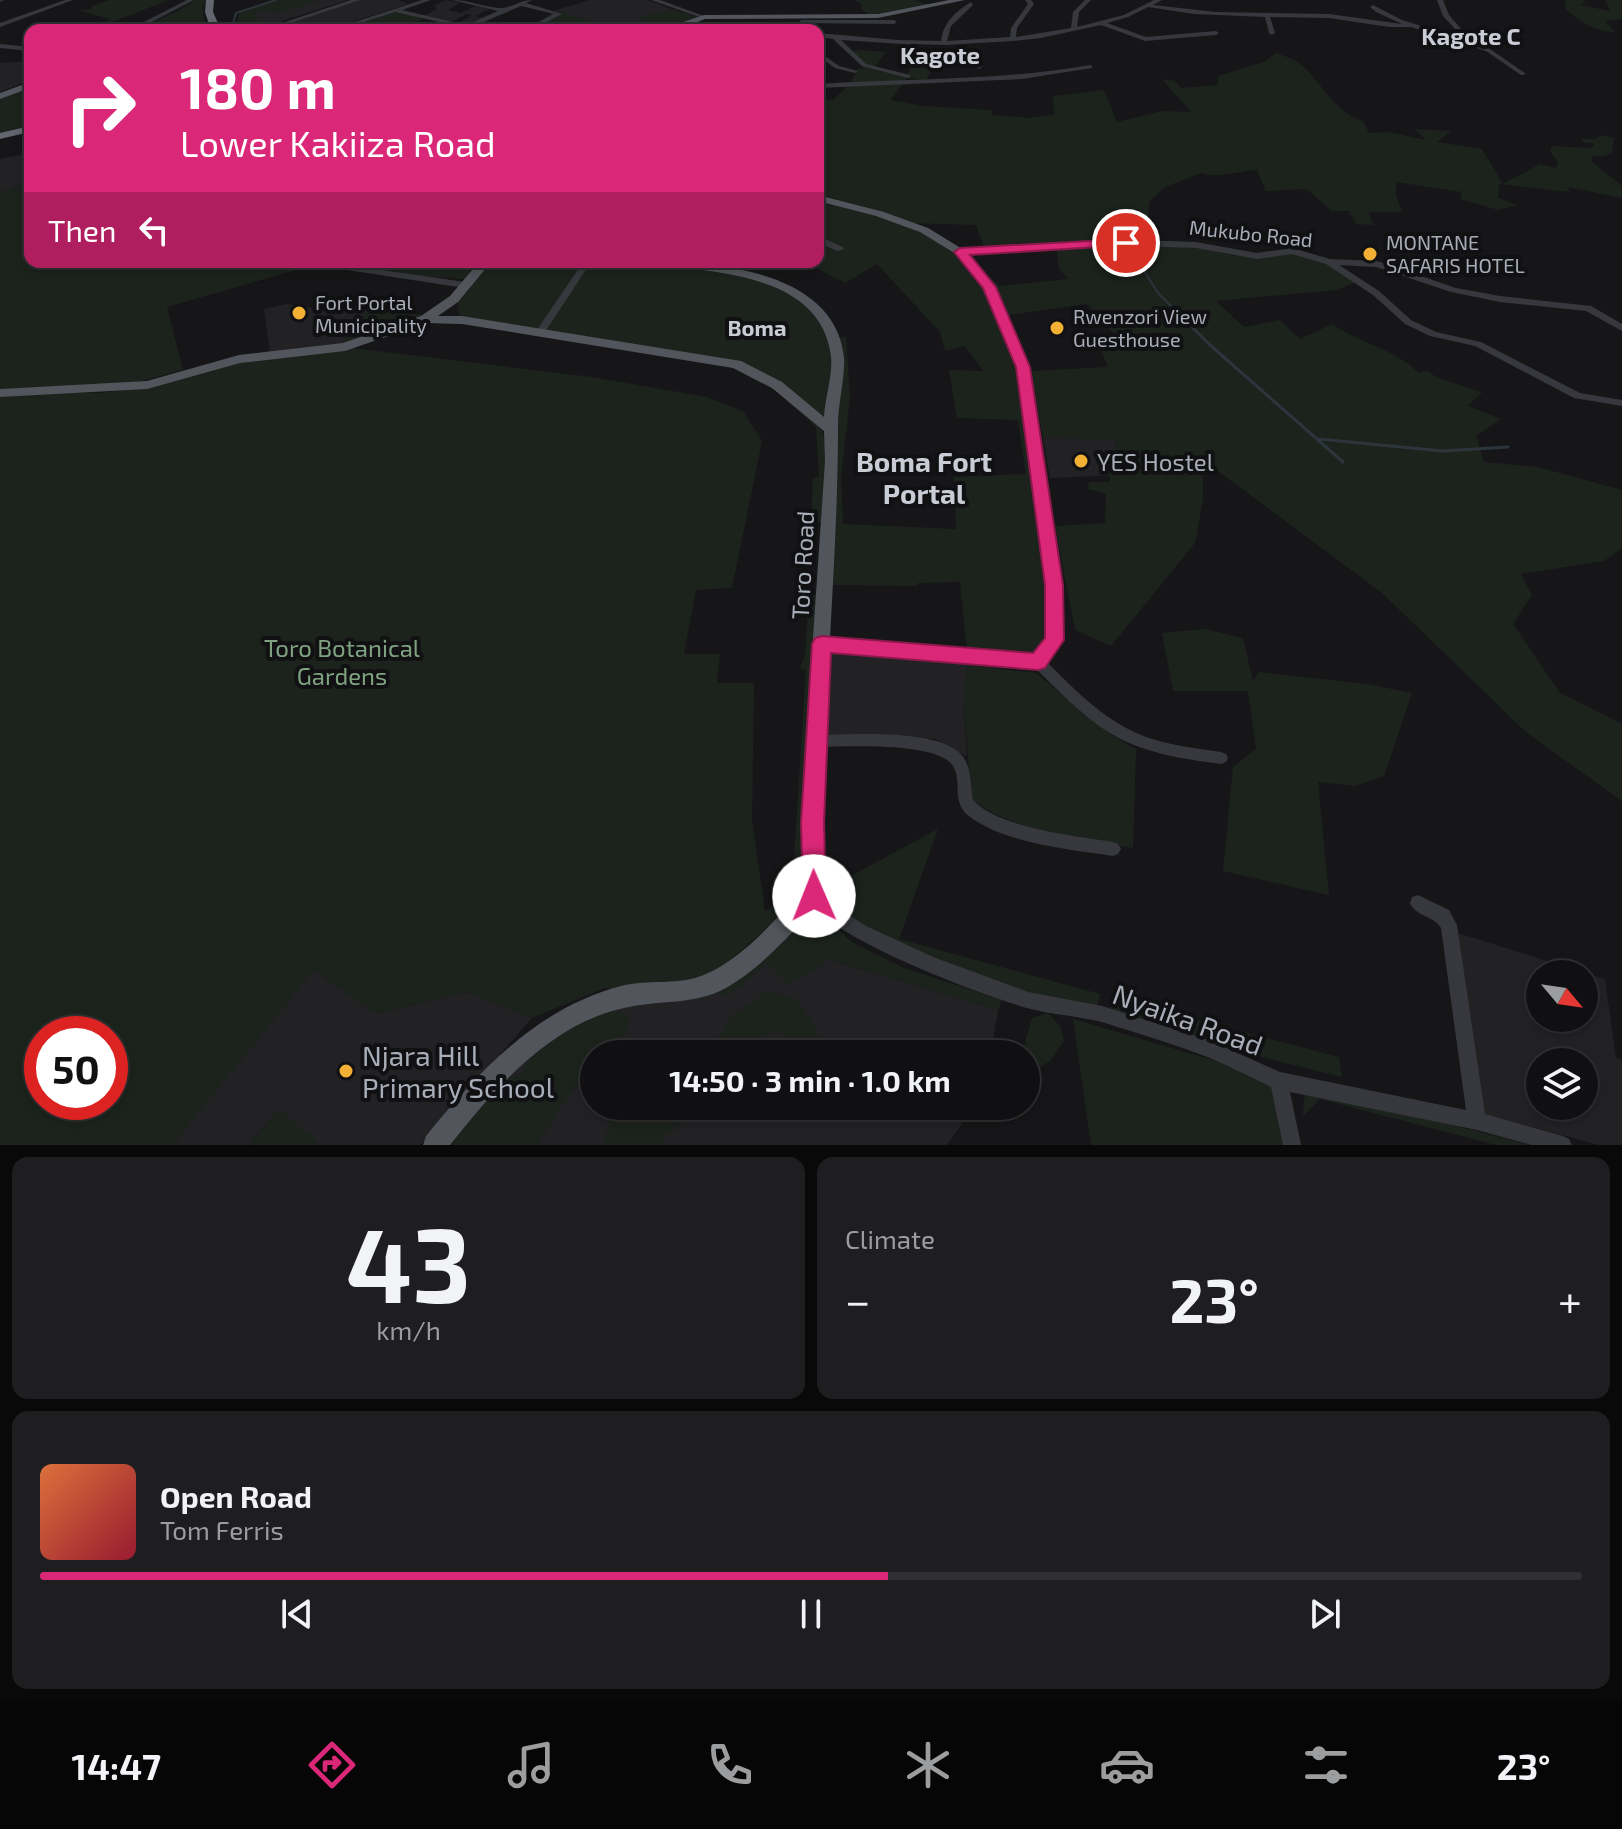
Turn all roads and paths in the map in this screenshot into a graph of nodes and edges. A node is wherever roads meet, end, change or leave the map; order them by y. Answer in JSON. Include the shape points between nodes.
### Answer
{"nodes":[{"id":1,"x":70,"y":0,"type":"edge"},
{"id":2,"x":191,"y":0,"type":"edge"},
{"id":3,"x":210,"y":0,"type":"edge"},
{"id":4,"x":357,"y":0,"type":"edge"},
{"id":5,"x":428,"y":0,"type":"edge"},
{"id":6,"x":455,"y":0,"type":"edge"},
{"id":7,"x":529,"y":0,"type":"edge"},
{"id":8,"x":654,"y":0,"type":"edge"},
{"id":9,"x":961,"y":0,"type":"edge"},
{"id":10,"x":1028,"y":0,"type":"edge"},
{"id":11,"x":1088,"y":0,"type":"edge"},
{"id":12,"x":1159,"y":0,"type":"edge"},
{"id":13,"x":1440,"y":0,"type":"edge"},
{"id":14,"x":522,"y":4,"type":"junction"},
{"id":15,"x":971,"y":4,"type":"dead end"},
{"id":16,"x":1150,"y":6,"type":"junction"},
{"id":17,"x":1373,"y":7,"type":"dead end"},
{"id":18,"x":394,"y":11,"type":"junction"},
{"id":19,"x":504,"y":11,"type":"junction"},
{"id":20,"x":1267,"y":15,"type":"junction"},
{"id":21,"x":782,"y":16,"type":"junction"},
{"id":22,"x":704,"y":17,"type":"junction"},
{"id":23,"x":894,"y":22,"type":"dead end"},
{"id":24,"x":1100,"y":23,"type":"junction"},
{"id":25,"x":143,"y":24,"type":"edge"},
{"id":26,"x":214,"y":24,"type":"edge"},
{"id":27,"x":280,"y":24,"type":"edge"},
{"id":28,"x":356,"y":24,"type":"edge"},
{"id":29,"x":447,"y":24,"type":"edge"},
{"id":30,"x":473,"y":24,"type":"edge"},
{"id":31,"x":538,"y":24,"type":"edge"},
{"id":32,"x":686,"y":24,"type":"edge"},
{"id":33,"x":797,"y":24,"type":"edge"},
{"id":34,"x":0,"y":25,"type":"edge"},
{"id":35,"x":824,"y":25,"type":"edge"},
{"id":36,"x":1409,"y":26,"type":"junction"},
{"id":37,"x":1074,"y":28,"type":"junction"},
{"id":38,"x":1216,"y":33,"type":"dead end"},
{"id":39,"x":1272,"y":33,"type":"dead end"},
{"id":40,"x":824,"y":36,"type":"edge"},
{"id":41,"x":836,"y":38,"type":"junction"},
{"id":42,"x":1451,"y":38,"type":"junction"},
{"id":43,"x":1013,"y":39,"type":"junction"},
{"id":44,"x":24,"y":40,"type":"edge"},
{"id":45,"x":944,"y":42,"type":"junction"},
{"id":46,"x":902,"y":44,"type":"junction"},
{"id":47,"x":2,"y":46,"type":"edge"},
{"id":48,"x":24,"y":48,"type":"edge"},
{"id":49,"x":824,"y":57,"type":"edge"},
{"id":50,"x":979,"y":67,"type":"dead end"},
{"id":51,"x":1090,"y":67,"type":"dead end"},
{"id":52,"x":855,"y":71,"type":"dead end"},
{"id":53,"x":1523,"y":74,"type":"dead end"},
{"id":54,"x":932,"y":81,"type":"junction"},
{"id":55,"x":824,"y":86,"type":"edge"},
{"id":56,"x":24,"y":87,"type":"edge"},
{"id":57,"x":0,"y":96,"type":"edge"},
{"id":58,"x":24,"y":130,"type":"edge"},
{"id":59,"x":0,"y":136,"type":"edge"},
{"id":60,"x":824,"y":200,"type":"edge"},
{"id":61,"x":824,"y":242,"type":"edge"},
{"id":62,"x":840,"y":249,"type":"dead end"},
{"id":63,"x":960,"y":252,"type":"junction"},
{"id":64,"x":1329,"y":262,"type":"junction"},
{"id":65,"x":354,"y":268,"type":"edge"},
{"id":66,"x":480,"y":268,"type":"edge"},
{"id":67,"x":583,"y":268,"type":"edge"},
{"id":68,"x":699,"y":268,"type":"edge"},
{"id":69,"x":465,"y":285,"type":"junction"},
{"id":70,"x":454,"y":299,"type":"junction"},
{"id":71,"x":425,"y":319,"type":"junction"},
{"id":72,"x":462,"y":320,"type":"junction"},
{"id":73,"x":1622,"y":328,"type":"edge"},
{"id":74,"x":540,"y":333,"type":"junction"},
{"id":75,"x":0,"y":393,"type":"edge"},
{"id":76,"x":1622,"y":403,"type":"edge"},
{"id":77,"x":830,"y":429,"type":"junction"},
{"id":78,"x":822,"y":644,"type":"junction"},
{"id":79,"x":1038,"y":662,"type":"junction"},
{"id":80,"x":815,"y":741,"type":"junction"},
{"id":81,"x":1221,"y":758,"type":"dead end"},
{"id":82,"x":1113,"y":849,"type":"dead end"},
{"id":83,"x":814,"y":896,"type":"junction"},
{"id":84,"x":1418,"y":903,"type":"dead end"},
{"id":85,"x":1279,"y":1081,"type":"junction"},
{"id":86,"x":1477,"y":1121,"type":"junction"},
{"id":87,"x":435,"y":1145,"type":"edge"},
{"id":88,"x":1292,"y":1145,"type":"edge"},
{"id":89,"x":1563,"y":1145,"type":"edge"}],
"edges":[{"from":1,"to":34,"type":"street"},
{"from":2,"to":25,"type":"street"},
{"from":3,"to":26,"type":"highway"},
{"from":4,"to":27,"type":"street"},
{"from":5,"to":18,"type":"street"},
{"from":6,"to":19,"type":"street"},
{"from":7,"to":14,"type":"street"},
{"from":8,"to":22,"type":"street"},
{"from":9,"to":21,"type":"main road","via":[[896,15]]},
{"from":10,"to":43,"type":"street","via":[[1031,4],[1014,28]]},
{"from":11,"to":37,"type":"street","via":[[1077,10]]},
{"from":12,"to":16,"type":"street"},
{"from":13,"to":42,"type":"street","via":[[1459,30]]},
{"from":14,"to":19,"type":"street"},
{"from":14,"to":31,"type":"street","via":[[559,14]]},
{"from":15,"to":45,"type":"street","via":[[944,32]]},
{"from":16,"to":20,"type":"street"},
{"from":16,"to":24,"type":"street"},
{"from":17,"to":36,"type":"street"},
{"from":18,"to":28,"type":"street"},
{"from":18,"to":29,"type":"street"},
{"from":19,"to":30,"type":"street"},
{"from":20,"to":36,"type":"street"},
{"from":20,"to":39,"type":"street"},
{"from":21,"to":22,"type":"main road"},
{"from":21,"to":33,"type":"street"},
{"from":22,"to":32,"type":"main road"},
{"from":23,"to":35,"type":"street"},
{"from":24,"to":37,"type":"street"},
{"from":24,"to":38,"type":"street","via":[[1145,39]]},
{"from":36,"to":42,"type":"street"},
{"from":37,"to":43,"type":"street"},
{"from":40,"to":41,"type":"street"},
{"from":41,"to":46,"type":"street"},
{"from":41,"to":54,"type":"street","via":[[870,68]]},
{"from":42,"to":53,"type":"street","via":[[1488,50]]},
{"from":43,"to":45,"type":"street"},
{"from":44,"to":47,"type":"street"},
{"from":45,"to":46,"type":"street"},
{"from":46,"to":50,"type":"street","via":[[930,55],[967,58]]},
{"from":47,"to":48,"type":"street"},
{"from":49,"to":52,"type":"street"},
{"from":51,"to":54,"type":"street","via":[[1032,78]]},
{"from":54,"to":55,"type":"street"},
{"from":56,"to":57,"type":"main road"},
{"from":58,"to":59,"type":"highway"},
{"from":60,"to":63,"type":"main road","via":[[904,223]]},
{"from":61,"to":62,"type":"street"},
{"from":63,"to":64,"type":"street","name":"Mukubo Road","via":[[1163,243],[1257,256],[1292,251]]},
{"from":63,"to":79,"type":"main road","via":[[989,287],[1023,367],[1054,585],[1055,640]]},
{"from":64,"to":73,"type":"street","name":"Mukubo Road","via":[[1377,264],[1500,299],[1580,306]]},
{"from":64,"to":76,"type":"street","via":[[1408,322],[1478,344],[1578,396]]},
{"from":65,"to":69,"type":"street"},
{"from":66,"to":69,"type":"main road"},
{"from":67,"to":74,"type":"street"},
{"from":68,"to":77,"type":"main road","name":"Toro Road","via":[[767,279],[809,302],[834,336]]},
{"from":69,"to":70,"type":"main road"},
{"from":70,"to":71,"type":"main road"},
{"from":70,"to":72,"type":"main road"},
{"from":71,"to":72,"type":"main road"},
{"from":71,"to":75,"type":"main road","via":[[345,347],[239,359],[147,385]]},
{"from":72,"to":74,"type":"main road"},
{"from":74,"to":77,"type":"main road","via":[[738,365],[777,385]]},
{"from":77,"to":78,"type":"main road","name":"Toro Road"},
{"from":78,"to":79,"type":"main road"},
{"from":78,"to":80,"type":"main road","name":"Toro Road"},
{"from":79,"to":81,"type":"street","via":[[1124,734],[1185,754]]},
{"from":80,"to":82,"type":"street","via":[[937,747],[957,758],[973,810],[1033,834]]},
{"from":80,"to":83,"type":"main road","name":"Toro Road"},
{"from":83,"to":85,"type":"street","name":"Nyaika Road","via":[[844,923],[930,964],[1028,1000],[1102,1014],[1211,1050]]},
{"from":83,"to":87,"type":"main road","via":[[740,964],[710,984],[625,996],[577,1010],[533,1038]]},
{"from":84,"to":86,"type":"street","via":[[1449,925]]},
{"from":85,"to":86,"type":"street","name":"Nyaika Road"},
{"from":85,"to":88,"type":"street"},
{"from":86,"to":89,"type":"street","name":"Nyaika Road"}]}
